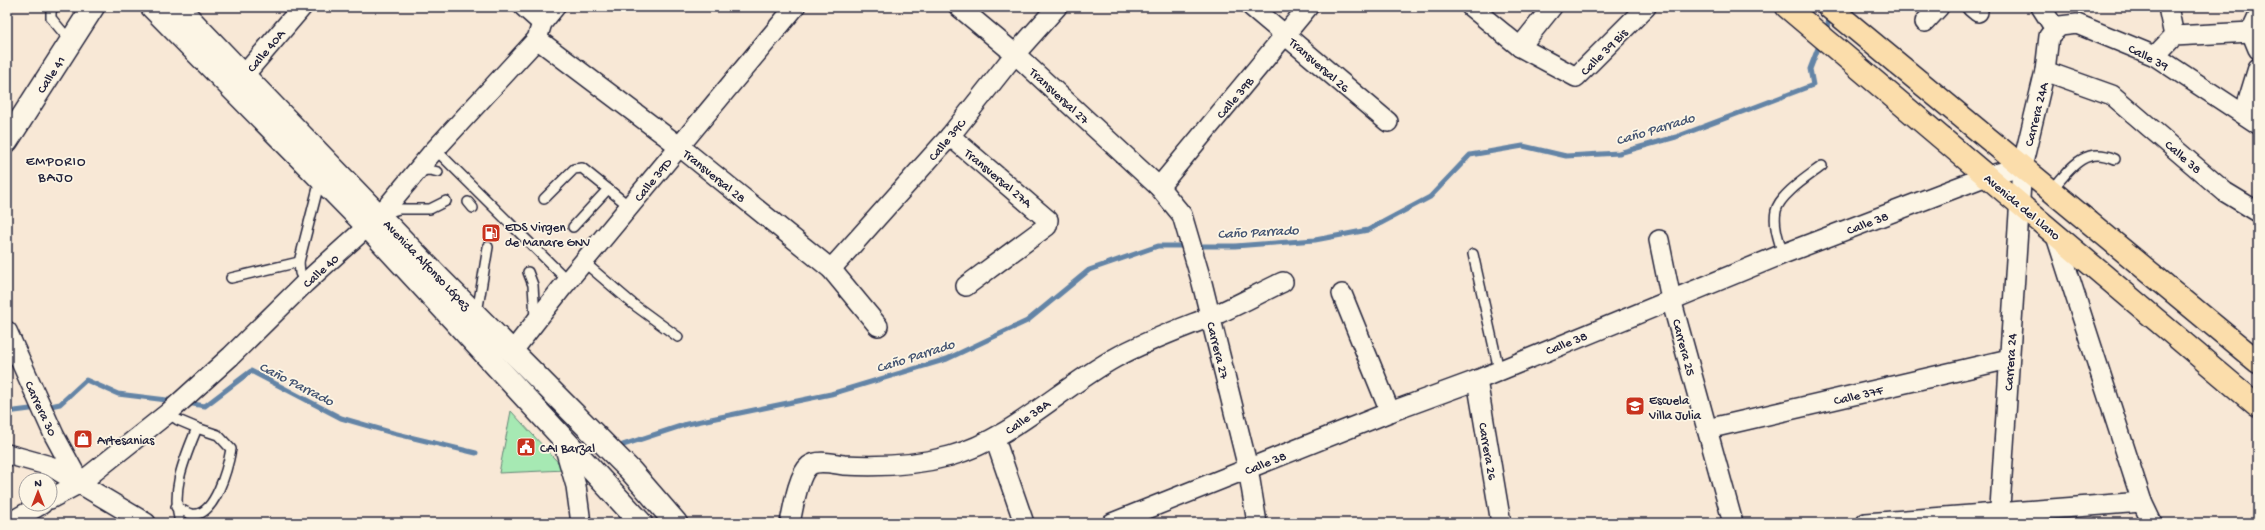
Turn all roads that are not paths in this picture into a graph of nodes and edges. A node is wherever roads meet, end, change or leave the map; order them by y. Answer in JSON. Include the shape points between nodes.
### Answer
{"nodes":[{"id":1,"x":54,"y":7,"type":"edge"},
{"id":2,"x":93,"y":7,"type":"edge"},
{"id":3,"x":152,"y":7,"type":"edge"},
{"id":4,"x":178,"y":7,"type":"edge"},
{"id":5,"x":302,"y":7,"type":"edge"},
{"id":6,"x":524,"y":7,"type":"edge"},
{"id":7,"x":555,"y":7,"type":"edge"},
{"id":8,"x":795,"y":7,"type":"edge"},
{"id":9,"x":959,"y":7,"type":"edge"},
{"id":10,"x":1057,"y":7,"type":"edge"},
{"id":11,"x":1252,"y":7,"type":"edge"},
{"id":12,"x":1308,"y":7,"type":"edge"},
{"id":13,"x":1471,"y":7,"type":"edge"},
{"id":14,"x":1552,"y":7,"type":"edge"},
{"id":15,"x":1646,"y":7,"type":"edge"},
{"id":16,"x":1787,"y":7,"type":"edge"},
{"id":17,"x":1829,"y":7,"type":"edge"},
{"id":18,"x":1939,"y":7,"type":"edge"},
{"id":19,"x":2041,"y":7,"type":"edge"},
{"id":20,"x":2168,"y":7,"type":"edge"},
{"id":21,"x":1925,"y":22,"type":"dead end"},
{"id":22,"x":2055,"y":29,"type":"junction"},
{"id":23,"x":540,"y":31,"type":"junction"},
{"id":24,"x":2256,"y":33,"type":"edge"},
{"id":25,"x":1286,"y":34,"type":"junction"},
{"id":26,"x":2174,"y":36,"type":"junction"},
{"id":27,"x":71,"y":42,"type":"junction"},
{"id":28,"x":1520,"y":47,"type":"junction"},
{"id":29,"x":1015,"y":54,"type":"junction"},
{"id":30,"x":2155,"y":56,"type":"junction"},
{"id":31,"x":2258,"y":68,"type":"edge"},
{"id":32,"x":2045,"y":71,"type":"junction"},
{"id":33,"x":245,"y":74,"type":"junction"},
{"id":34,"x":2251,"y":119,"type":"edge"},
{"id":35,"x":1388,"y":122,"type":"dead end"},
{"id":36,"x":950,"y":136,"type":"junction"},
{"id":37,"x":7,"y":141,"type":"edge"},
{"id":38,"x":679,"y":146,"type":"junction"},
{"id":39,"x":436,"y":150,"type":"junction"},
{"id":40,"x":2115,"y":159,"type":"dead end"},
{"id":41,"x":1822,"y":166,"type":"dead end"},
{"id":42,"x":2022,"y":166,"type":"junction"},
{"id":43,"x":418,"y":171,"type":"junction"},
{"id":44,"x":438,"y":172,"type":"dead end"},
{"id":45,"x":1986,"y":176,"type":"junction"},
{"id":46,"x":321,"y":179,"type":"junction"},
{"id":47,"x":1159,"y":187,"type":"junction"},
{"id":48,"x":608,"y":189,"type":"junction"},
{"id":49,"x":2051,"y":191,"type":"junction"},
{"id":50,"x":544,"y":199,"type":"dead end"},
{"id":51,"x":446,"y":201,"type":"dead end"},
{"id":52,"x":2019,"y":201,"type":"junction"},
{"id":53,"x":630,"y":206,"type":"junction"},
{"id":54,"x":2258,"y":212,"type":"edge"},
{"id":55,"x":374,"y":221,"type":"junction"},
{"id":56,"x":573,"y":227,"type":"dead end"},
{"id":57,"x":2055,"y":233,"type":"junction"},
{"id":58,"x":1659,"y":240,"type":"dead end"},
{"id":59,"x":488,"y":247,"type":"dead end"},
{"id":60,"x":1474,"y":254,"type":"dead end"},
{"id":61,"x":1783,"y":254,"type":"junction"},
{"id":62,"x":299,"y":262,"type":"junction"},
{"id":63,"x":585,"y":263,"type":"junction"},
{"id":64,"x":831,"y":269,"type":"junction"},
{"id":65,"x":528,"y":272,"type":"dead end"},
{"id":66,"x":231,"y":278,"type":"dead end"},
{"id":67,"x":568,"y":281,"type":"junction"},
{"id":68,"x":1283,"y":282,"type":"dead end"},
{"id":69,"x":304,"y":283,"type":"junction"},
{"id":70,"x":966,"y":286,"type":"dead end"},
{"id":71,"x":1342,"y":294,"type":"dead end"},
{"id":72,"x":1672,"y":299,"type":"junction"},
{"id":73,"x":477,"y":314,"type":"junction"},
{"id":74,"x":1211,"y":317,"type":"junction"},
{"id":75,"x":535,"y":321,"type":"junction"},
{"id":76,"x":878,"y":326,"type":"dead end"},
{"id":77,"x":7,"y":331,"type":"edge"},
{"id":78,"x":678,"y":337,"type":"dead end"},
{"id":79,"x":512,"y":352,"type":"junction"},
{"id":80,"x":2009,"y":359,"type":"junction"},
{"id":81,"x":2258,"y":362,"type":"edge"},
{"id":82,"x":1499,"y":370,"type":"junction"},
{"id":83,"x":1477,"y":380,"type":"junction"},
{"id":84,"x":2258,"y":406,"type":"edge"},
{"id":85,"x":171,"y":409,"type":"junction"},
{"id":86,"x":1390,"y":412,"type":"junction"},
{"id":87,"x":197,"y":428,"type":"junction"},
{"id":88,"x":1707,"y":429,"type":"junction"},
{"id":89,"x":560,"y":435,"type":"junction"},
{"id":90,"x":995,"y":439,"type":"junction"},
{"id":91,"x":7,"y":454,"type":"edge"},
{"id":92,"x":1248,"y":468,"type":"junction"},
{"id":93,"x":80,"y":482,"type":"junction"},
{"id":94,"x":58,"y":494,"type":"edge"},
{"id":95,"x":2142,"y":502,"type":"junction"},
{"id":96,"x":176,"y":507,"type":"junction"},
{"id":97,"x":28,"y":512,"type":"edge"},
{"id":98,"x":1999,"y":518,"type":"edge"},
{"id":99,"x":136,"y":520,"type":"edge"},
{"id":100,"x":9,"y":523,"type":"edge"},
{"id":101,"x":180,"y":523,"type":"edge"},
{"id":102,"x":580,"y":523,"type":"edge"},
{"id":103,"x":641,"y":523,"type":"edge"},
{"id":104,"x":676,"y":523,"type":"edge"},
{"id":105,"x":790,"y":523,"type":"edge"},
{"id":106,"x":1024,"y":523,"type":"edge"},
{"id":107,"x":1112,"y":523,"type":"edge"},
{"id":108,"x":1257,"y":523,"type":"edge"},
{"id":109,"x":1501,"y":523,"type":"edge"},
{"id":110,"x":1733,"y":523,"type":"edge"},
{"id":111,"x":1866,"y":523,"type":"edge"},
{"id":112,"x":2152,"y":523,"type":"edge"}],
"edges":[{"from":1,"to":27,"type":"lane","via":[[51,18]]},
{"from":2,"to":27,"type":"street","name":"Calle 41"},
{"from":3,"to":46,"type":"street","name":"Avenida Alfonso López"},
{"from":4,"to":33,"type":"street","name":"Avenida Alfonso López"},
{"from":5,"to":33,"type":"street","name":"Calle 40A"},
{"from":6,"to":23,"type":"street","name":"Transversal 28"},
{"from":7,"to":23,"type":"street","name":"Calle 40"},
{"from":8,"to":38,"type":"street","name":"Calle 39D"},
{"from":9,"to":29,"type":"street","name":"Transversal 27"},
{"from":10,"to":29,"type":"street","name":"Calle 39C"},
{"from":11,"to":25,"type":"street","name":"Transversal 26"},
{"from":12,"to":25,"type":"street","name":"Calle 39B"},
{"from":13,"to":28,"type":"street"},
{"from":14,"to":28,"type":"street"},
{"from":15,"to":28,"type":"street","name":"Calle 39 Bis","via":[[1576,77]]},
{"from":16,"to":45,"type":"highway","name":"Avenida del Llano"},
{"from":17,"to":42,"type":"highway"},
{"from":18,"to":21,"type":"street"},
{"from":19,"to":22,"type":"street"},
{"from":20,"to":26,"type":"street"},
{"from":22,"to":30,"type":"street","name":"Calle 39","via":[[2065,24],[2077,24]]},
{"from":22,"to":32,"type":"street","name":"Carrera 24A","via":[[2047,42]]},
{"from":23,"to":38,"type":"street","name":"Transversal 28"},
{"from":23,"to":39,"type":"street","name":"Calle 40"},
{"from":24,"to":26,"type":"street"},
{"from":25,"to":35,"type":"street","name":"Transversal 26"},
{"from":25,"to":47,"type":"street","name":"Calle 39B"},
{"from":26,"to":30,"type":"street"},
{"from":27,"to":37,"type":"street","name":"Calle 41"},
{"from":29,"to":36,"type":"street","name":"Calle 39C"},
{"from":29,"to":47,"type":"street","name":"Transversal 27"},
{"from":30,"to":34,"type":"street","name":"Calle 39"},
{"from":31,"to":34,"type":"street"},
{"from":32,"to":42,"type":"street","name":"Carrera 24A"},
{"from":32,"to":54,"type":"street","name":"Calle 38","via":[[2112,95],[2225,192]]},
{"from":33,"to":55,"type":"street","name":"Avenida Alfonso López"},
{"from":36,"to":64,"type":"street","name":"Calle 39C"},
{"from":36,"to":70,"type":"street","name":"Transversal 27A","via":[[1048,219],[1046,226]]},
{"from":38,"to":53,"type":"street","name":"Calle 39D"},
{"from":38,"to":64,"type":"street","name":"Transversal 28"},
{"from":39,"to":43,"type":"street","name":"Calle 40"},
{"from":39,"to":67,"type":"lane"},
{"from":40,"to":49,"type":"lane","via":[[2101,154],[2082,158]]},
{"from":41,"to":61,"type":"lane","via":[[1783,198],[1776,210],[1776,226]]},
{"from":42,"to":45,"type":"street","name":"Calle 38"},
{"from":42,"to":49,"type":"highway"},
{"from":42,"to":52,"type":"street","name":"Carrera 24A"},
{"from":43,"to":44,"type":"lane"},
{"from":43,"to":55,"type":"street","name":"Calle 40"},
{"from":45,"to":52,"type":"highway","name":"Avenida del Llano"},
{"from":45,"to":61,"type":"street","name":"Calle 38"},
{"from":46,"to":55,"type":"street","name":"Avenida Alfonso López"},
{"from":46,"to":62,"type":"lane"},
{"from":47,"to":74,"type":"street","name":"Carrera 27","via":[[1182,215]]},
{"from":48,"to":50,"type":"lane","via":[[578,167],[574,168]]},
{"from":48,"to":53,"type":"lane"},
{"from":48,"to":56,"type":"lane"},
{"from":49,"to":81,"type":"highway"},
{"from":51,"to":55,"type":"lane","via":[[430,209],[399,209]]},
{"from":52,"to":57,"type":"highway","name":"Avenida del Llano"},
{"from":52,"to":80,"type":"street","name":"Carrera 24"},
{"from":53,"to":63,"type":"street","name":"Calle 39D"},
{"from":55,"to":69,"type":"street","name":"Calle 40"},
{"from":55,"to":73,"type":"street","name":"Avenida Alfonso López"},
{"from":55,"to":89,"type":"street","name":"Avenida Alfonso López"},
{"from":57,"to":84,"type":"highway","name":"Avenida del Llano"},
{"from":57,"to":95,"type":"street"},
{"from":58,"to":72,"type":"street","name":"Carrera 25"},
{"from":59,"to":73,"type":"lane"},
{"from":60,"to":82,"type":"lane"},
{"from":61,"to":72,"type":"street","name":"Calle 38"},
{"from":62,"to":66,"type":"lane"},
{"from":62,"to":69,"type":"lane"},
{"from":63,"to":67,"type":"street","name":"Calle 39D"},
{"from":63,"to":78,"type":"lane","via":[[633,304]]},
{"from":64,"to":76,"type":"street","name":"Transversal 28"},
{"from":65,"to":75,"type":"lane","via":[[533,285]]},
{"from":67,"to":75,"type":"street","name":"Calle 39D"},
{"from":68,"to":74,"type":"street","name":"Calle 38A"},
{"from":69,"to":85,"type":"street","name":"Calle 40","via":[[231,356]]},
{"from":71,"to":86,"type":"street"},
{"from":72,"to":82,"type":"street","name":"Calle 38"},
{"from":72,"to":88,"type":"street","name":"Carrera 25"},
{"from":73,"to":79,"type":"street","name":"Avenida Alfonso López"},
{"from":74,"to":90,"type":"street","name":"Calle 38A","via":[[1166,333],[1116,358],[1088,374]]},
{"from":74,"to":92,"type":"street","name":"Carrera 27"},
{"from":75,"to":79,"type":"street","name":"Calle 39D"},
{"from":77,"to":93,"type":"street","name":"Carrera 30","via":[[54,435]]},
{"from":79,"to":104,"type":"street","name":"Avenida Alfonso López","via":[[630,470]]},
{"from":80,"to":88,"type":"street","name":"Calle 37F"},
{"from":80,"to":98,"type":"street","name":"Carrera 24"},
{"from":82,"to":83,"type":"street","name":"Calle 38"},
{"from":83,"to":86,"type":"street","name":"Calle 38"},
{"from":83,"to":109,"type":"street","name":"Carrera 26"},
{"from":85,"to":87,"type":"lane","via":[[178,420]]},
{"from":85,"to":93,"type":"street","name":"Calle 40"},
{"from":86,"to":92,"type":"street","name":"Calle 38"},
{"from":87,"to":96,"type":"lane","via":[[177,482]]},
{"from":87,"to":96,"type":"lane","via":[[218,435],[231,449],[228,469],[211,503],[202,512],[191,514]]},
{"from":88,"to":110,"type":"street","name":"Carrera 25"},
{"from":89,"to":102,"type":"street","via":[[576,486]]},
{"from":89,"to":103,"type":"street","name":"Avenida Alfonso López"},
{"from":90,"to":105,"type":"street","name":"Calle 38A","via":[[948,456],[923,461],[872,465],[812,464],[803,473]]},
{"from":90,"to":106,"type":"street"},
{"from":91,"to":93,"type":"street","name":"Carrera 30","via":[[50,466]]},
{"from":92,"to":107,"type":"street","name":"Calle 38"},
{"from":92,"to":108,"type":"street","name":"Carrera 27"},
{"from":93,"to":94,"type":"street","name":"Calle 40"},
{"from":93,"to":99,"type":"street","name":"Carrera 30"},
{"from":95,"to":98,"type":"street"},
{"from":95,"to":112,"type":"street"},
{"from":96,"to":101,"type":"lane"},
{"from":97,"to":100,"type":"street"},
{"from":98,"to":111,"type":"street"}]}
